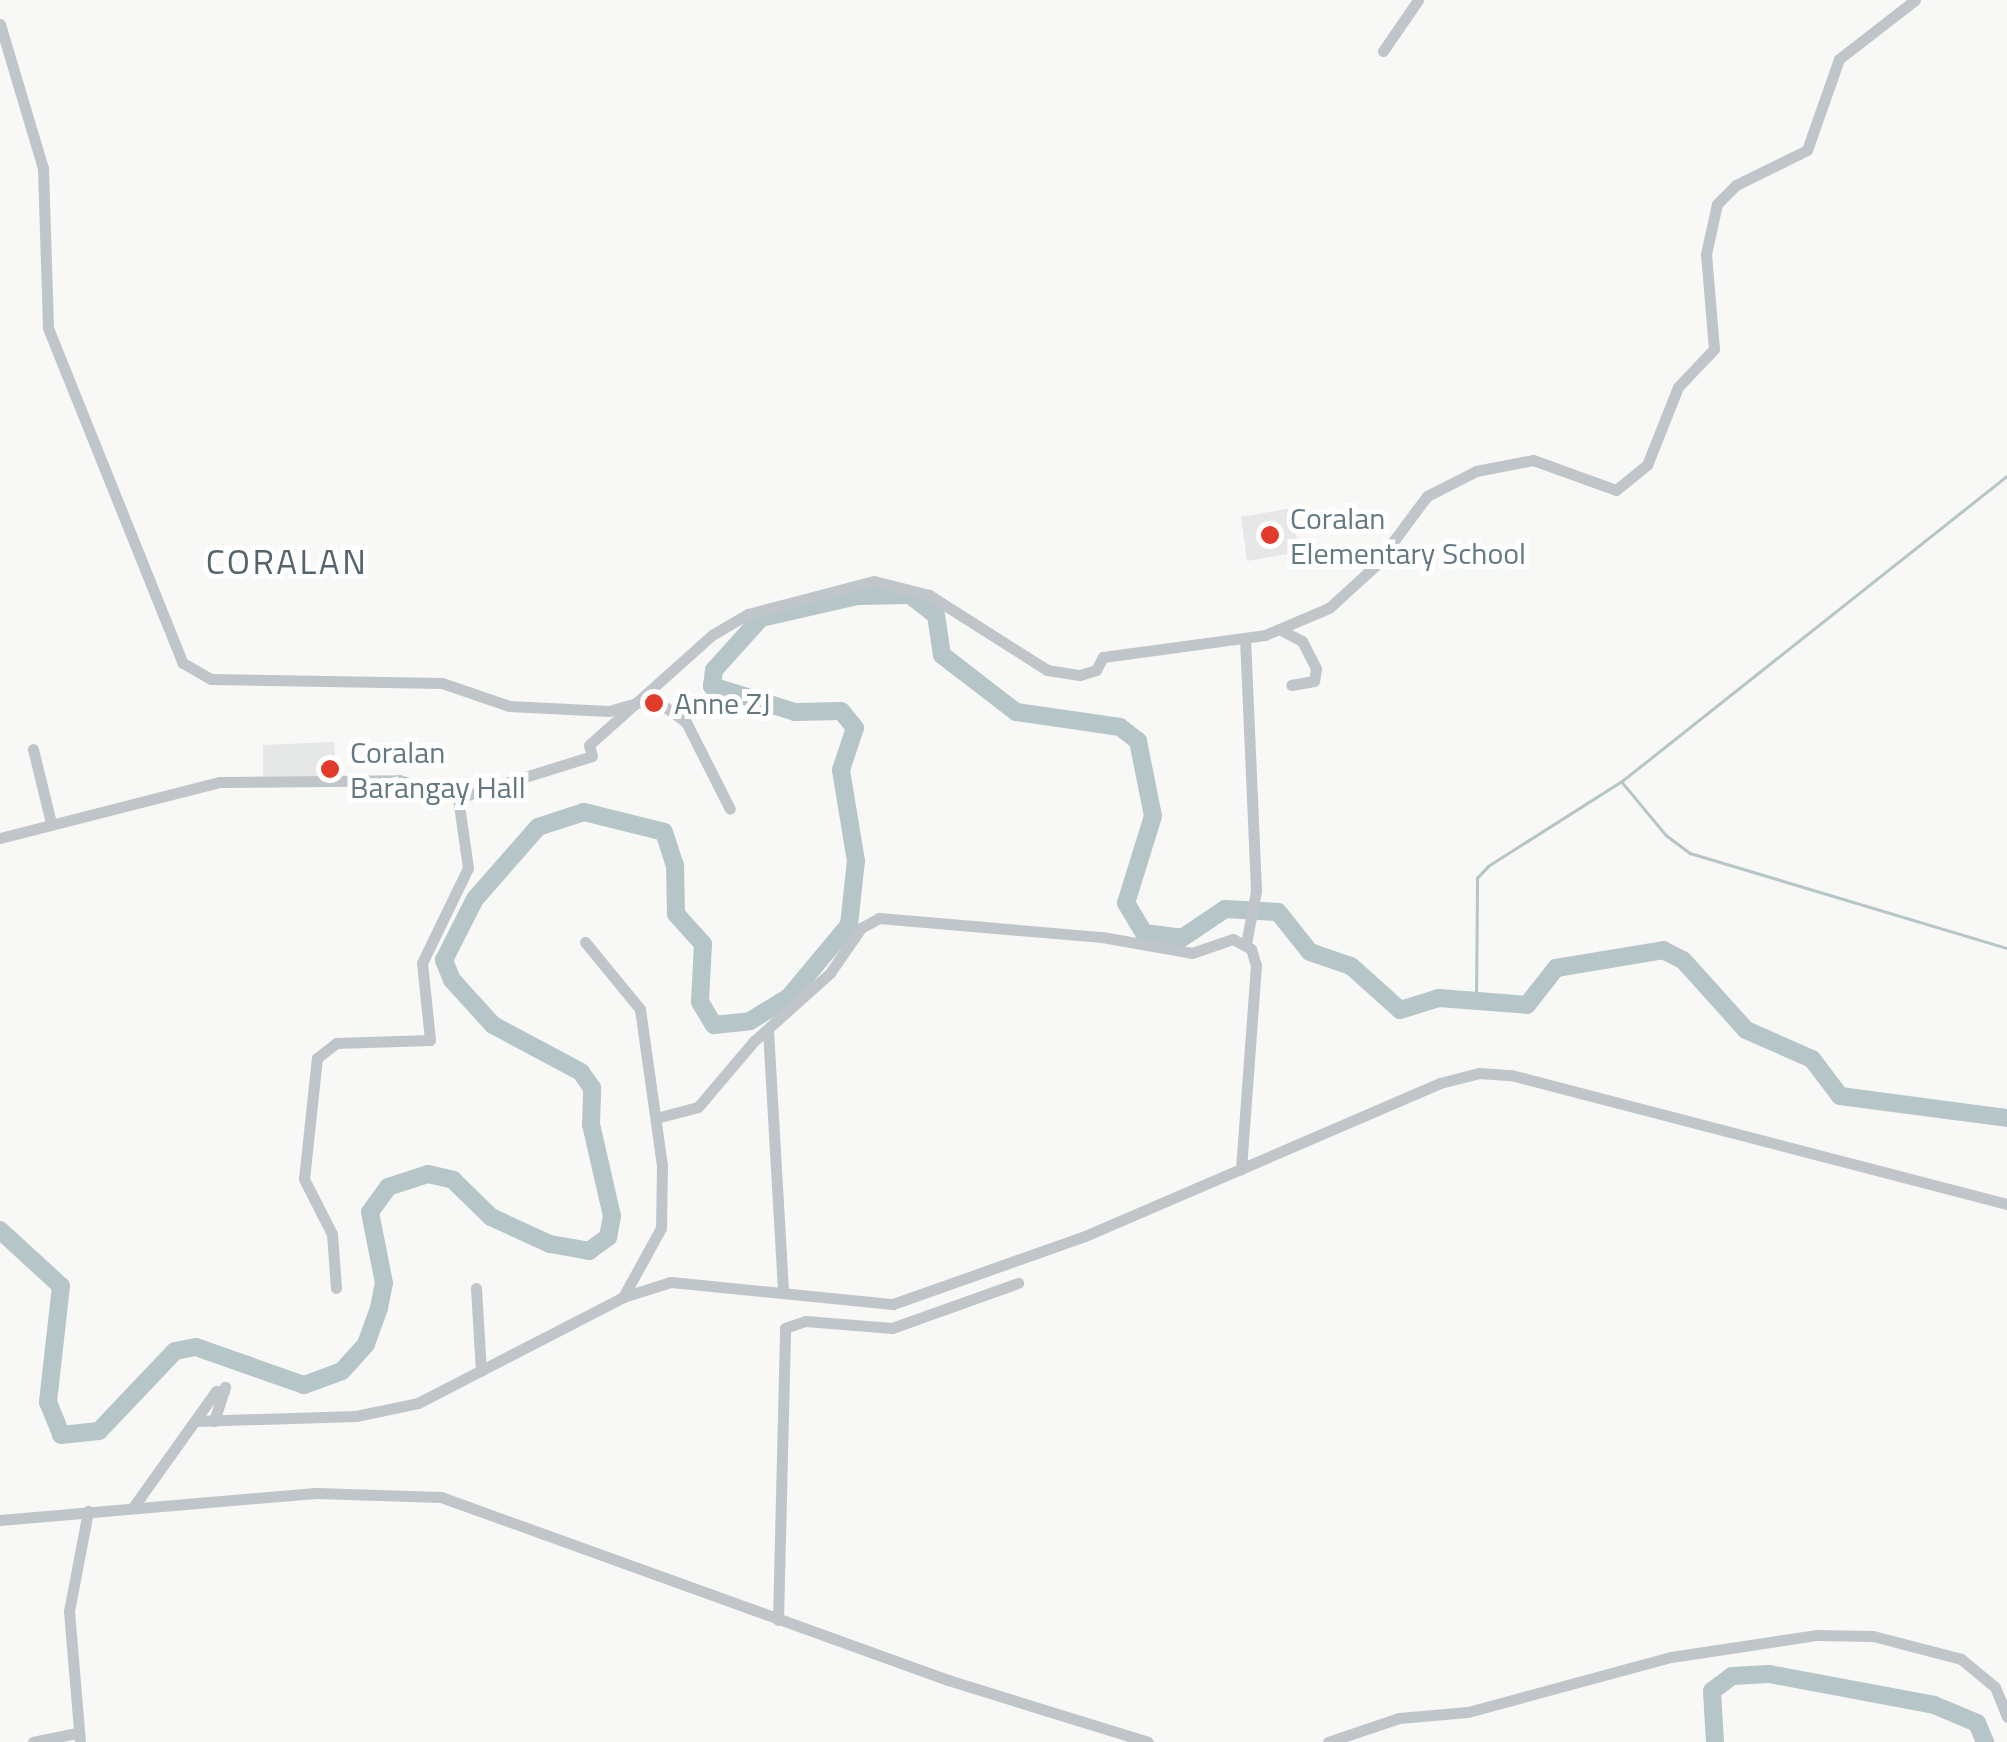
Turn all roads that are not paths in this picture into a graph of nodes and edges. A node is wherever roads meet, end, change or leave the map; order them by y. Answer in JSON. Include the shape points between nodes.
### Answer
{"nodes":[{"id":1,"x":1418,"y":0,"type":"edge"},
{"id":2,"x":1915,"y":0,"type":"edge"},
{"id":3,"x":0,"y":24,"type":"edge"},
{"id":4,"x":1383,"y":51,"type":"dead end"},
{"id":5,"x":1279,"y":629,"type":"junction"},
{"id":6,"x":1245,"y":638,"type":"junction"},
{"id":7,"x":1291,"y":685,"type":"dead end"},
{"id":8,"x":648,"y":698,"type":"junction"},
{"id":9,"x":34,"y":749,"type":"dead end"},
{"id":10,"x":458,"y":798,"type":"junction"},
{"id":11,"x":730,"y":809,"type":"dead end"},
{"id":12,"x":51,"y":822,"type":"junction"},
{"id":13,"x":0,"y":838,"type":"edge"},
{"id":14,"x":585,"y":942,"type":"dead end"},
{"id":15,"x":1246,"y":944,"type":"junction"},
{"id":16,"x":768,"y":1030,"type":"junction"},
{"id":17,"x":656,"y":1118,"type":"junction"},
{"id":18,"x":1241,"y":1169,"type":"junction"},
{"id":19,"x":2007,"y":1204,"type":"edge"},
{"id":20,"x":1018,"y":1283,"type":"dead end"},
{"id":21,"x":336,"y":1288,"type":"dead end"},
{"id":22,"x":476,"y":1288,"type":"dead end"},
{"id":23,"x":783,"y":1293,"type":"junction"},
{"id":24,"x":623,"y":1296,"type":"junction"},
{"id":25,"x":826,"y":1302,"type":"junction"},
{"id":26,"x":823,"y":1321,"type":"junction"},
{"id":27,"x":481,"y":1371,"type":"junction"},
{"id":28,"x":214,"y":1421,"type":"junction"},
{"id":29,"x":195,"y":1422,"type":"junction"},
{"id":30,"x":134,"y":1506,"type":"junction"},
{"id":31,"x":88,"y":1511,"type":"junction"},
{"id":32,"x":0,"y":1520,"type":"edge"},
{"id":33,"x":778,"y":1620,"type":"junction"},
{"id":34,"x":2007,"y":1717,"type":"edge"},
{"id":35,"x":79,"y":1738,"type":"edge"},
{"id":36,"x":32,"y":1742,"type":"edge"},
{"id":37,"x":1148,"y":1742,"type":"edge"},
{"id":38,"x":1328,"y":1742,"type":"edge"}],
"edges":[{"from":1,"to":4,"type":"street"},
{"from":2,"to":5,"type":"street","via":[[1864,33],[1839,59],[1807,150],[1736,185],[1717,204],[1706,254],[1714,348],[1678,387],[1656,446],[1630,482],[1600,488],[1533,460],[1476,471],[1427,496],[1342,598]]},
{"from":3,"to":8,"type":"street","via":[[43,168],[48,328],[183,663],[212,678],[442,683],[509,706],[609,711]]},
{"from":5,"to":6,"type":"street"},
{"from":5,"to":7,"type":"street","via":[[1302,641],[1316,669],[1314,681]]},
{"from":6,"to":8,"type":"street","via":[[1104,657],[1096,670],[1080,675],[1047,670],[928,595],[874,581],[748,614],[712,635]]},
{"from":6,"to":15,"type":"street","via":[[1256,897]]},
{"from":8,"to":10,"type":"street","via":[[588,746],[592,756]]},
{"from":8,"to":11,"type":"street","via":[[686,722]]},
{"from":9,"to":12,"type":"street"},
{"from":10,"to":12,"type":"street","via":[[399,780],[239,781]]},
{"from":10,"to":21,"type":"street","via":[[468,868],[422,964],[430,1040],[336,1043],[317,1058],[304,1179],[332,1234]]},
{"from":12,"to":13,"type":"street"},
{"from":14,"to":17,"type":"street","via":[[636,1000]]},
{"from":15,"to":16,"type":"street","via":[[1224,940],[1192,953],[1102,937],[879,918],[861,928],[823,981]]},
{"from":15,"to":18,"type":"street","via":[[1256,965]]},
{"from":16,"to":17,"type":"street","via":[[698,1107]]},
{"from":16,"to":23,"type":"street"},
{"from":17,"to":24,"type":"street","via":[[661,1228]]},
{"from":18,"to":19,"type":"street","via":[[1440,1083],[1497,1073]]},
{"from":18,"to":25,"type":"street","via":[[1086,1236],[904,1301]]},
{"from":20,"to":26,"type":"street","via":[[892,1328],[862,1330]]},
{"from":22,"to":27,"type":"street"},
{"from":23,"to":24,"type":"street","via":[[686,1281]]},
{"from":23,"to":25,"type":"street"},
{"from":24,"to":27,"type":"street"},
{"from":25,"to":26,"type":"street"},
{"from":26,"to":33,"type":"street","via":[[792,1323],[782,1334]]},
{"from":27,"to":28,"type":"street","via":[[384,1412]]},
{"from":28,"to":29,"type":"street"},
{"from":28,"to":29,"type":"street","via":[[224,1389],[216,1390]]},
{"from":29,"to":30,"type":"street"},
{"from":30,"to":31,"type":"street"},
{"from":30,"to":33,"type":"street","via":[[316,1493],[440,1498]]},
{"from":31,"to":32,"type":"street"},
{"from":31,"to":35,"type":"street","via":[[70,1611]]},
{"from":33,"to":37,"type":"street"},
{"from":34,"to":38,"type":"street","via":[[1995,1687],[1961,1659],[1873,1636],[1817,1634],[1671,1657],[1468,1712],[1412,1715]]},
{"from":35,"to":36,"type":"street"}]}
